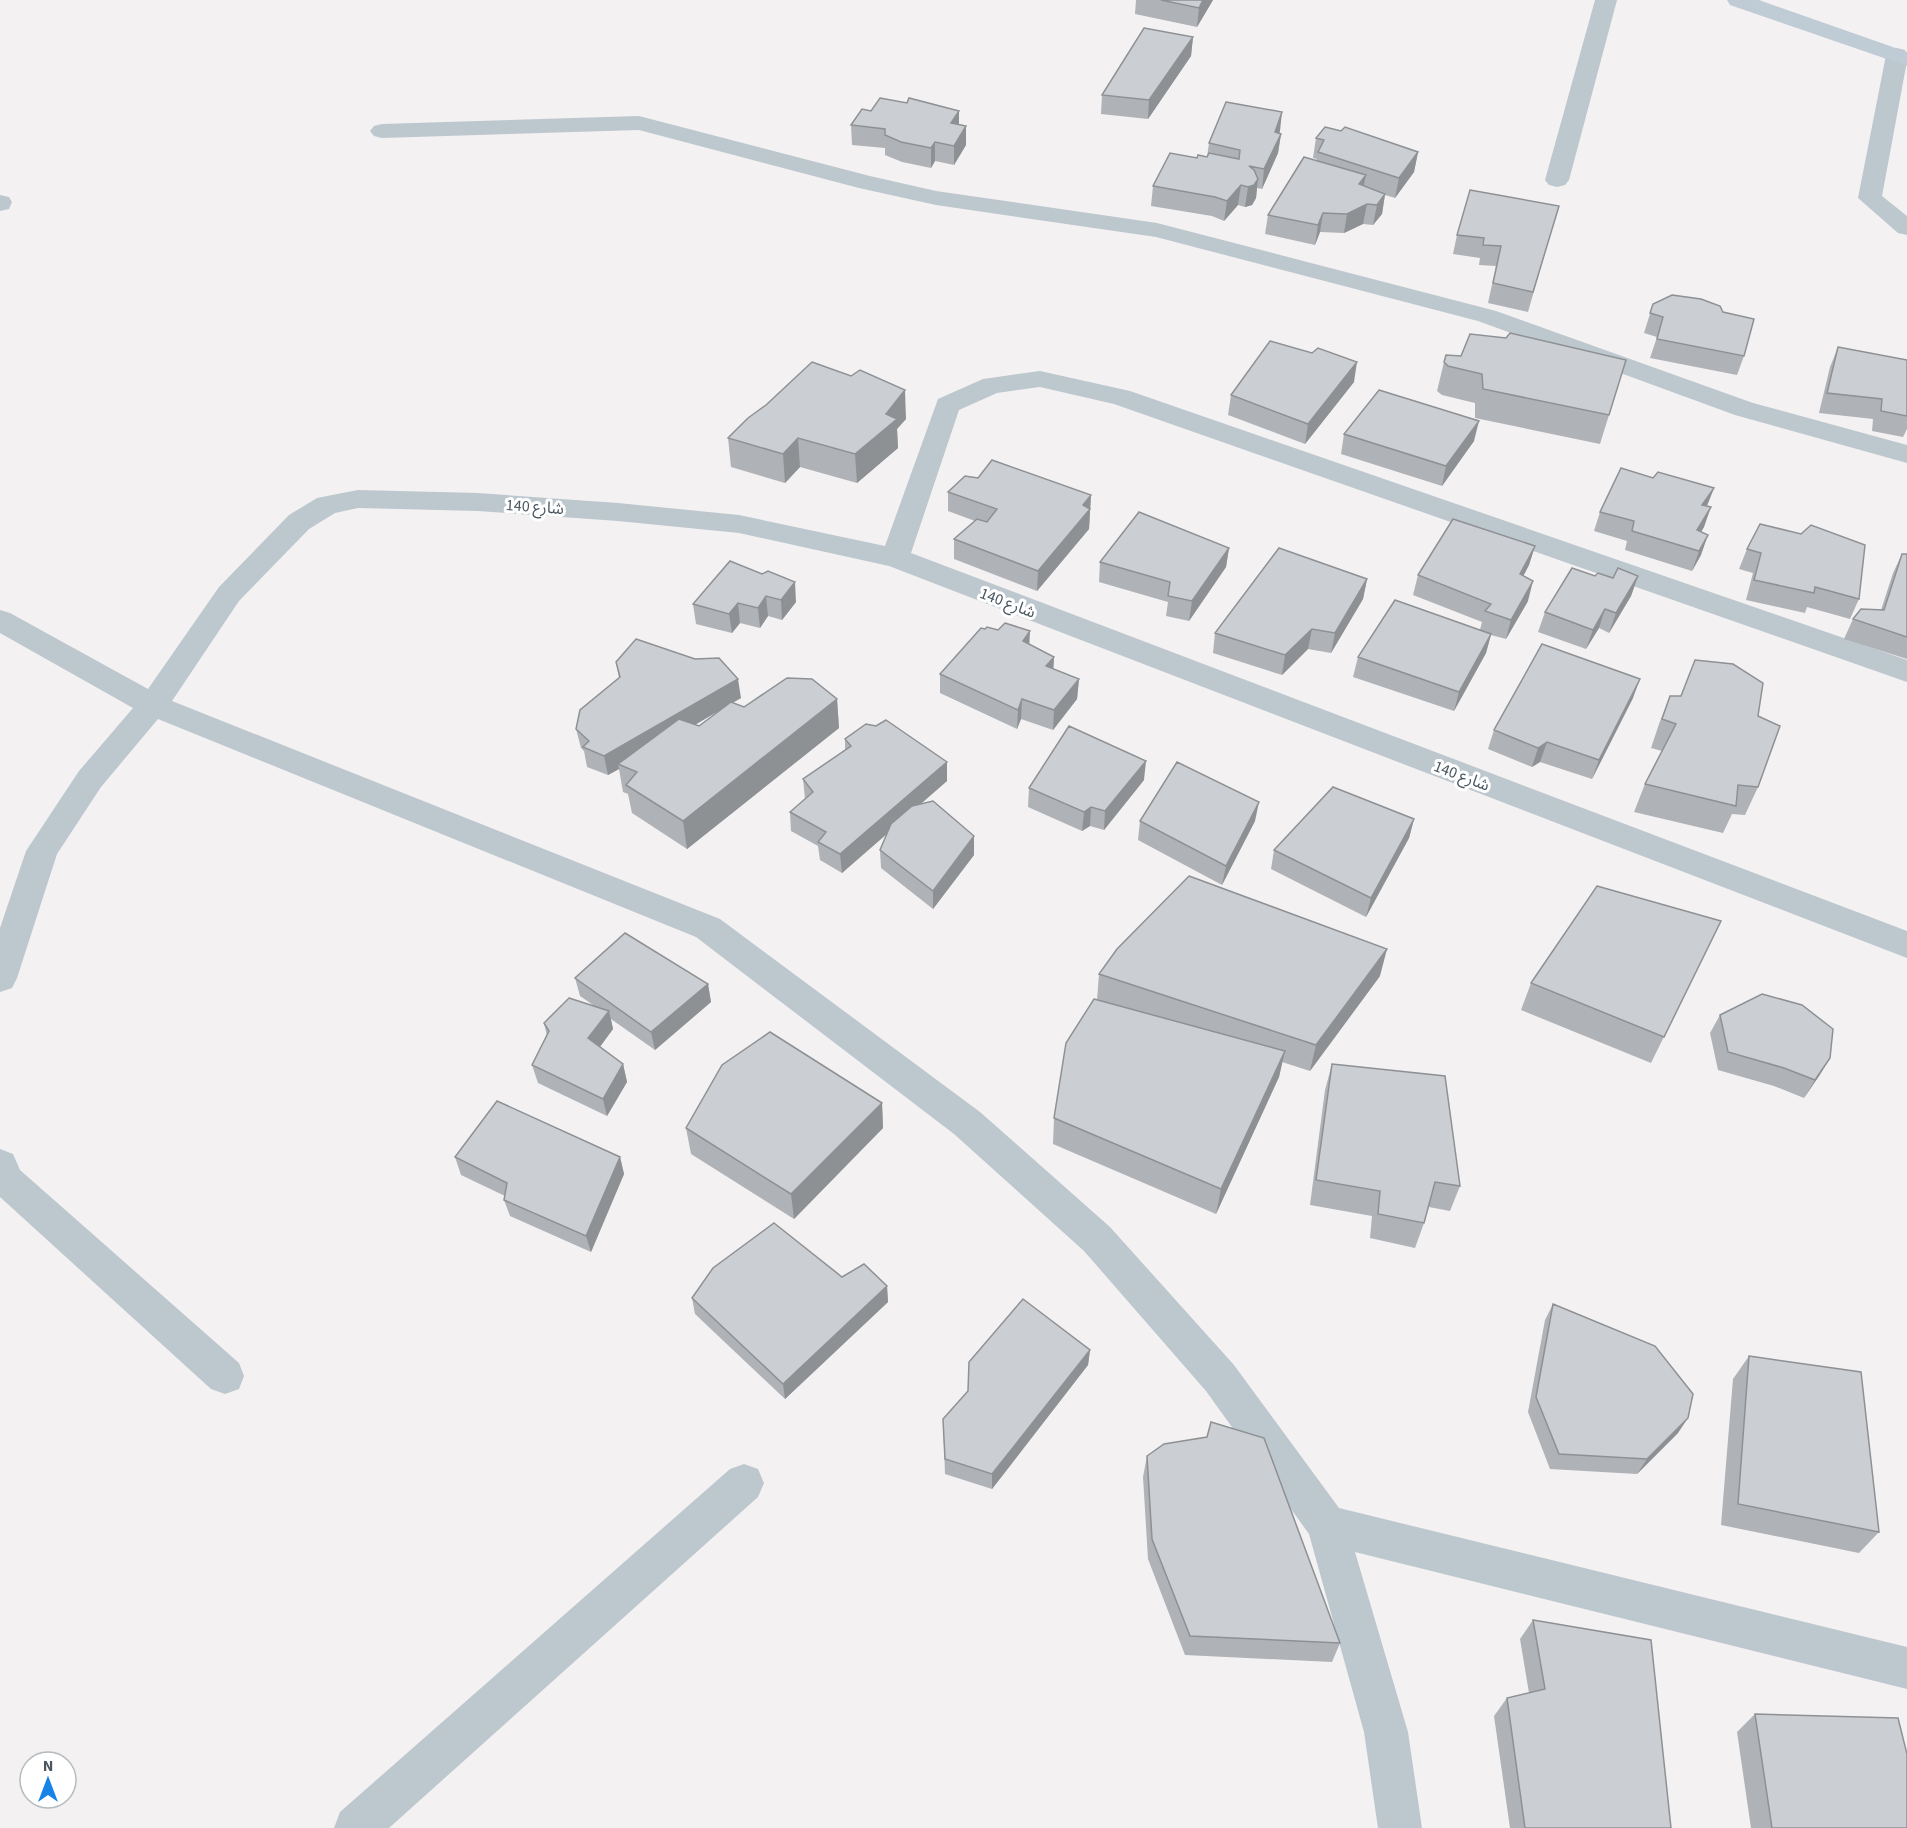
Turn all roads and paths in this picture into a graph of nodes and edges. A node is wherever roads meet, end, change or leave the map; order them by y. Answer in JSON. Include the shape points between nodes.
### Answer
{"nodes":[{"id":1,"x":1606,"y":0,"type":"edge"},
{"id":2,"x":1738,"y":0,"type":"edge"},
{"id":3,"x":1902,"y":57,"type":"edge"},
{"id":4,"x":382,"y":131,"type":"dead end"},
{"id":5,"x":1557,"y":180,"type":"dead end"},
{"id":6,"x":1907,"y":228,"type":"edge"},
{"id":7,"x":1907,"y":454,"type":"edge"},
{"id":8,"x":894,"y":558,"type":"junction"},
{"id":9,"x":0,"y":620,"type":"edge"},
{"id":10,"x":1907,"y":671,"type":"edge"},
{"id":11,"x":153,"y":705,"type":"junction"},
{"id":12,"x":1907,"y":945,"type":"edge"},
{"id":13,"x":0,"y":978,"type":"edge"},
{"id":14,"x":0,"y":1165,"type":"edge"},
{"id":15,"x":225,"y":1376,"type":"dead end"},
{"id":16,"x":744,"y":1483,"type":"dead end"},
{"id":17,"x":1328,"y":1525,"type":"junction"},
{"id":18,"x":1907,"y":1668,"type":"edge"},
{"id":19,"x":356,"y":1828,"type":"edge"},
{"id":20,"x":1400,"y":1828,"type":"edge"}],
"edges":[{"from":1,"to":5,"type":"street"},
{"from":2,"to":3,"type":"street"},
{"from":3,"to":6,"type":"street","via":[[1870,198]]},
{"from":4,"to":7,"type":"street","via":[[639,123],[936,198],[1157,230],[1486,316],[1744,409]]},
{"from":8,"to":10,"type":"street","via":[[947,405],[992,385],[1040,379],[1120,397]]},
{"from":8,"to":11,"type":"street","name":"شارع 140","via":[[739,524],[478,502],[358,499],[327,505],[300,522],[229,594]]},
{"from":8,"to":12,"type":"street","name":"شارع 140"},
{"from":9,"to":11,"type":"street"},
{"from":11,"to":13,"type":"street","name":"شارع 140","via":[[90,778],[42,851]]},
{"from":11,"to":17,"type":"street","via":[[708,928],[968,1123],[1097,1239],[1220,1378]]},
{"from":14,"to":15,"type":"street","via":[[7,1182]]},
{"from":16,"to":19,"type":"street"},
{"from":17,"to":18,"type":"street"},
{"from":17,"to":20,"type":"street","via":[[1386,1732]]}]}
